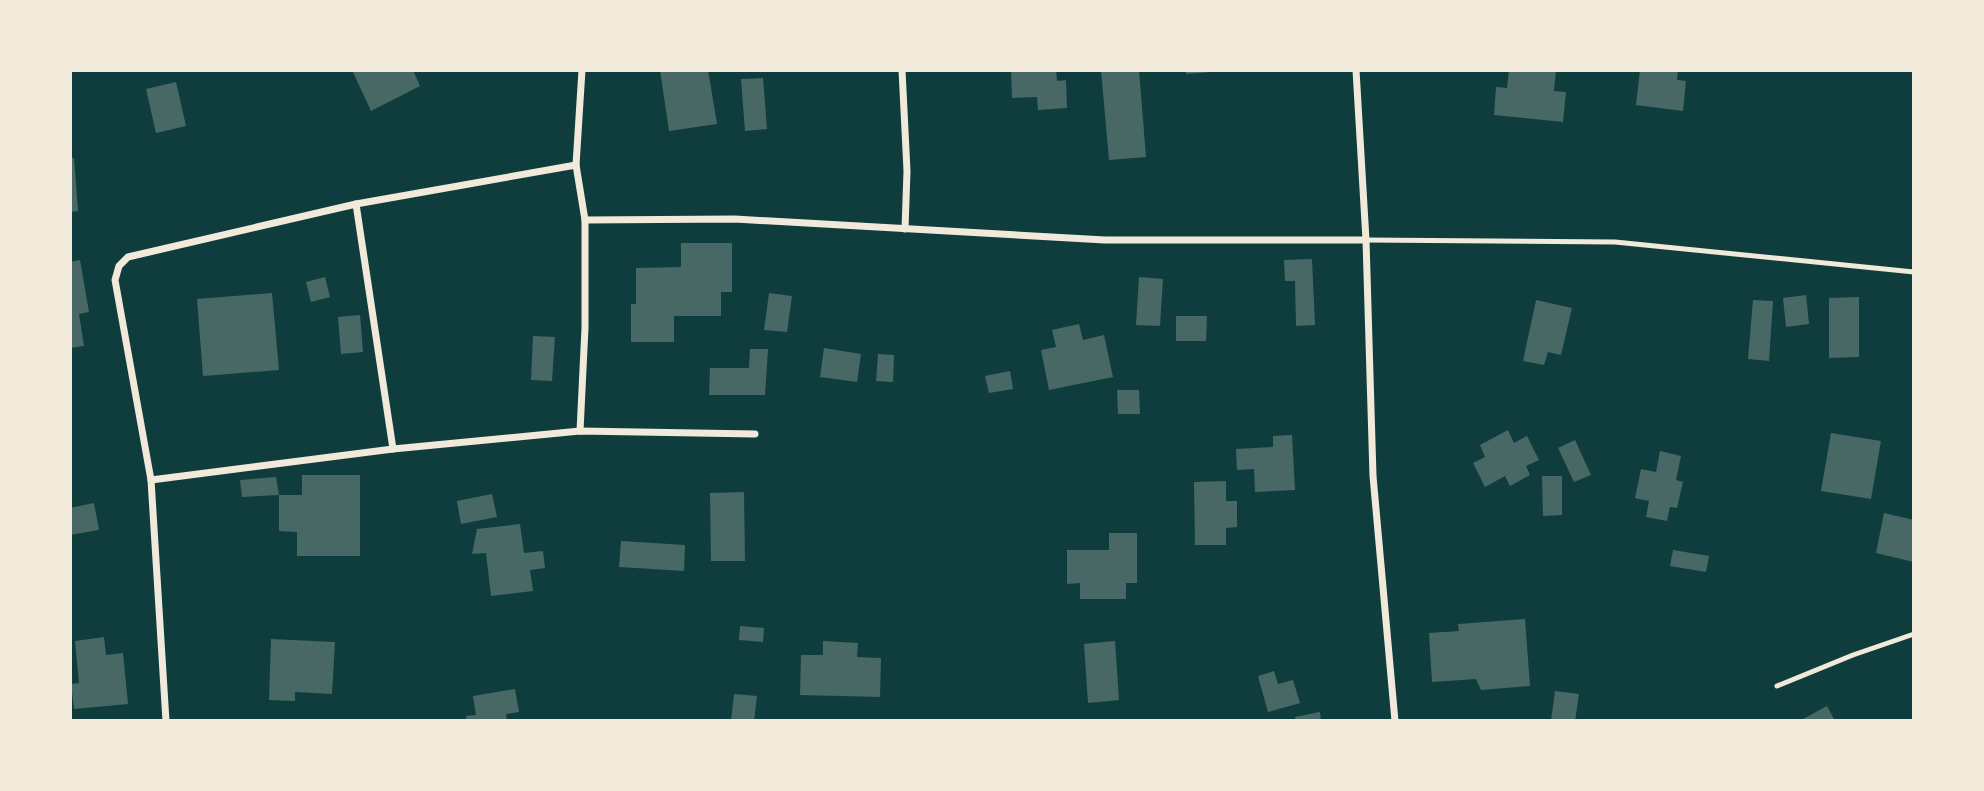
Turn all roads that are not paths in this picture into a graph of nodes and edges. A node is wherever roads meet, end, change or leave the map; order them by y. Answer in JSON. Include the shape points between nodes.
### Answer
{"nodes":[{"id":1,"x":582,"y":70,"type":"edge"},
{"id":2,"x":902,"y":70,"type":"edge"},
{"id":3,"x":1356,"y":70,"type":"edge"},
{"id":4,"x":576,"y":164,"type":"junction"},
{"id":5,"x":356,"y":204,"type":"junction"},
{"id":6,"x":585,"y":220,"type":"junction"},
{"id":7,"x":905,"y":229,"type":"junction"},
{"id":8,"x":1366,"y":240,"type":"junction"},
{"id":9,"x":1914,"y":272,"type":"edge"},
{"id":10,"x":580,"y":431,"type":"junction"},
{"id":11,"x":755,"y":434,"type":"dead end"},
{"id":12,"x":393,"y":449,"type":"junction"},
{"id":13,"x":151,"y":480,"type":"junction"},
{"id":14,"x":1914,"y":634,"type":"edge"},
{"id":15,"x":1777,"y":686,"type":"dead end"},
{"id":16,"x":166,"y":721,"type":"edge"},
{"id":17,"x":1395,"y":721,"type":"edge"}],
"edges":[{"from":1,"to":4,"type":"street"},
{"from":2,"to":7,"type":"street"},
{"from":3,"to":8,"type":"street"},
{"from":4,"to":5,"type":"street"},
{"from":4,"to":6,"type":"street"},
{"from":5,"to":12,"type":"street"},
{"from":5,"to":13,"type":"street","via":[[128,257],[119,266],[115,280]]},
{"from":6,"to":7,"type":"street","via":[[735,219]]},
{"from":6,"to":10,"type":"street"},
{"from":7,"to":8,"type":"street","via":[[1105,240]]},
{"from":8,"to":9,"type":"lane","via":[[1615,242]]},
{"from":8,"to":17,"type":"street","via":[[1373,476]]},
{"from":10,"to":11,"type":"street"},
{"from":10,"to":12,"type":"street"},
{"from":12,"to":13,"type":"street"},
{"from":13,"to":16,"type":"street"},
{"from":14,"to":15,"type":"lane"}]}
